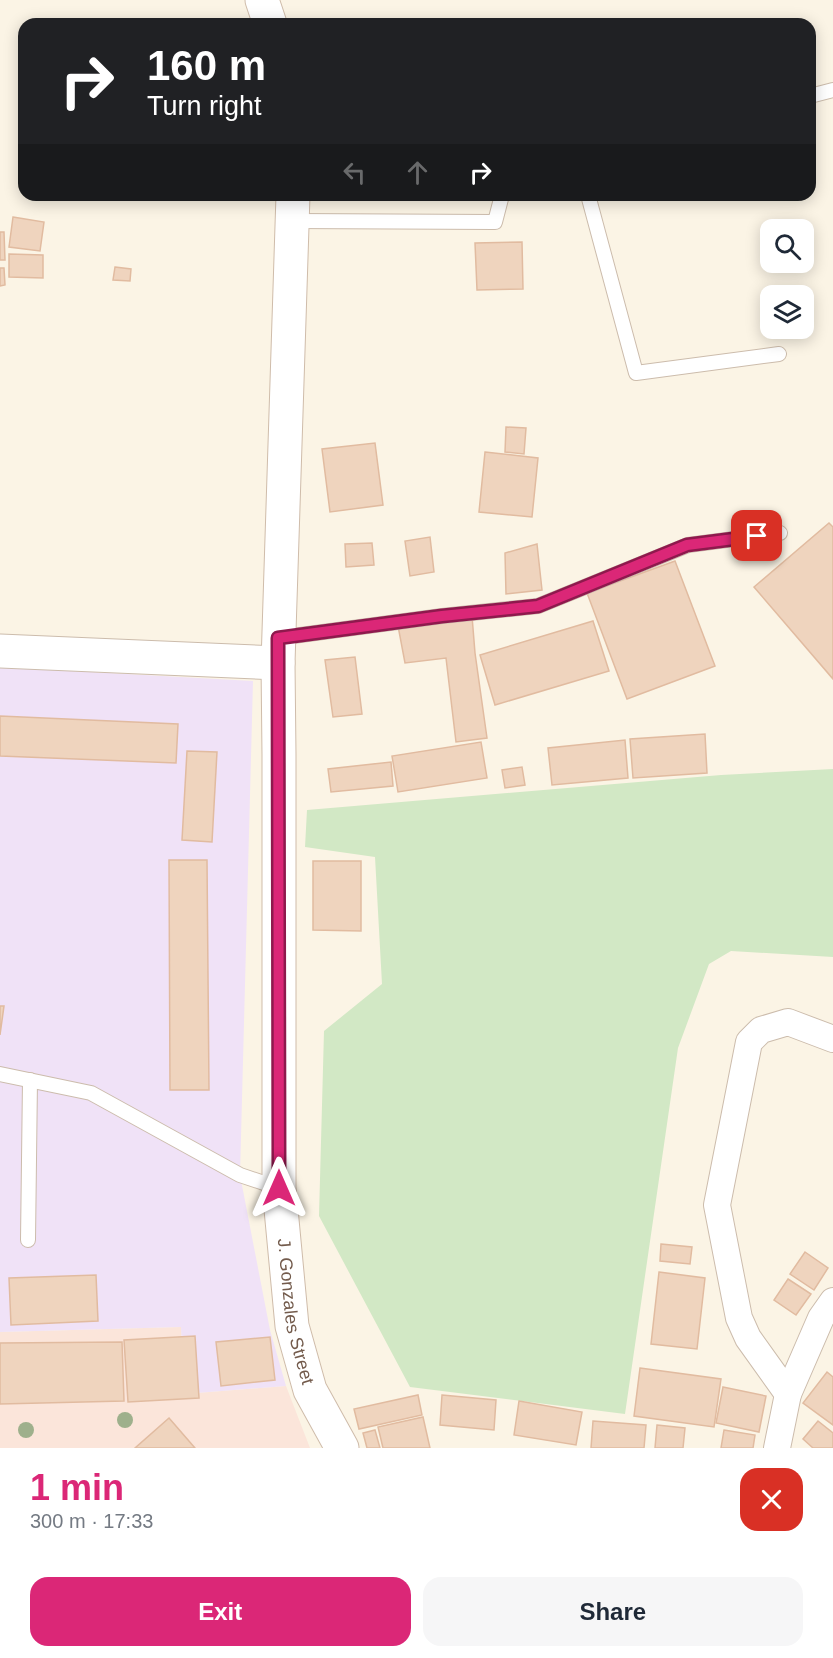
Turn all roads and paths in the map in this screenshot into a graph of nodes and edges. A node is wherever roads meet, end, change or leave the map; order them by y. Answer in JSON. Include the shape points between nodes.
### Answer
{"nodes":[{"id":1,"x":262,"y":0,"type":"edge"},
{"id":2,"x":268,"y":18,"type":"edge"},
{"id":3,"x":833,"y":90,"type":"edge"},
{"id":4,"x":816,"y":94,"type":"edge"},
{"id":5,"x":500,"y":201,"type":"edge"},
{"id":6,"x":590,"y":201,"type":"edge"},
{"id":7,"x":293,"y":208,"type":"edge"},
{"id":8,"x":779,"y":354,"type":"dead end"},
{"id":9,"x":780,"y":533,"type":"dead end"},
{"id":10,"x":278,"y":650,"type":"junction"},
{"id":11,"x":0,"y":651,"type":"edge"},
{"id":12,"x":833,"y":1039,"type":"edge"},
{"id":13,"x":0,"y":1074,"type":"edge"},
{"id":14,"x":30,"y":1080,"type":"junction"},
{"id":15,"x":279,"y":1188,"type":"junction"},
{"id":16,"x":28,"y":1240,"type":"dead end"},
{"id":17,"x":833,"y":1301,"type":"edge"},
{"id":18,"x":788,"y":1394,"type":"junction"},
{"id":19,"x":342,"y":1448,"type":"edge"},
{"id":20,"x":777,"y":1448,"type":"edge"}],
"edges":[{"from":1,"to":2,"type":"main road"},
{"from":3,"to":4,"type":"lane"},
{"from":5,"to":7,"type":"lane","via":[[495,222]]},
{"from":6,"to":8,"type":"lane","via":[[636,373]]},
{"from":7,"to":10,"type":"main road","name":"J. Gonzales Street"},
{"from":9,"to":10,"type":"lane","via":[[687,545],[538,606],[442,616]]},
{"from":10,"to":11,"type":"main road"},
{"from":10,"to":15,"type":"main road","name":"J. Gonzales Street"},
{"from":12,"to":18,"type":"street","via":[[788,1022],[761,1030],[749,1042],[717,1205],[739,1318],[748,1338]]},
{"from":13,"to":14,"type":"lane"},
{"from":14,"to":15,"type":"lane","via":[[97,1095],[240,1175]]},
{"from":14,"to":16,"type":"lane"},
{"from":15,"to":19,"type":"main road","name":"J. Gonzales Street","via":[[292,1326],[310,1390]]},
{"from":17,"to":18,"type":"street","via":[[821,1318]]},
{"from":18,"to":20,"type":"street"}]}
